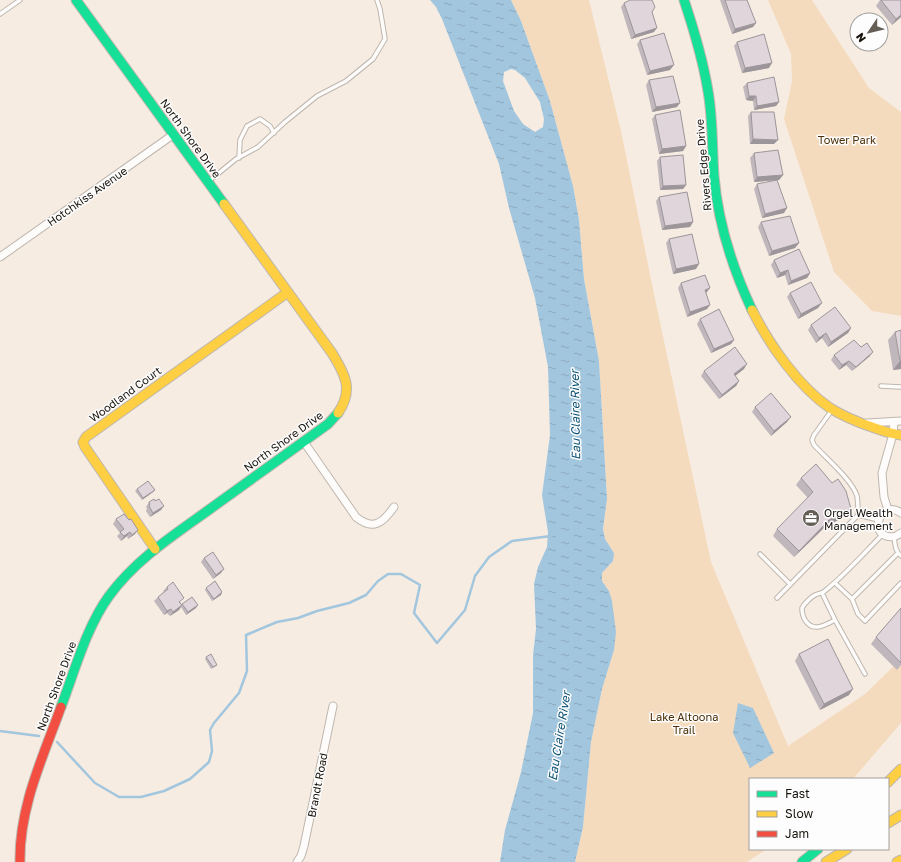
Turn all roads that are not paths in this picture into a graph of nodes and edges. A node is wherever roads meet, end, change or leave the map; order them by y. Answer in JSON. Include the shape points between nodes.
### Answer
{"nodes":[{"id":1,"x":20,"y":0,"type":"edge"},
{"id":2,"x":76,"y":0,"type":"edge"},
{"id":3,"x":377,"y":0,"type":"edge"},
{"id":4,"x":684,"y":0,"type":"edge"},
{"id":5,"x":0,"y":14,"type":"edge"},
{"id":6,"x":274,"y":133,"type":"junction"},
{"id":7,"x":174,"y":134,"type":"junction"},
{"id":8,"x":239,"y":158,"type":"junction"},
{"id":9,"x":208,"y":181,"type":"junction"},
{"id":10,"x":0,"y":257,"type":"edge"},
{"id":11,"x":288,"y":292,"type":"junction"},
{"id":12,"x":881,"y":386,"type":"dead end"},
{"id":13,"x":901,"y":387,"type":"edge"},
{"id":14,"x":832,"y":410,"type":"junction"},
{"id":15,"x":898,"y":422,"type":"edge"},
{"id":16,"x":860,"y":424,"type":"junction"},
{"id":17,"x":897,"y":435,"type":"edge"},
{"id":18,"x":304,"y":442,"type":"junction"},
{"id":19,"x":394,"y":507,"type":"dead end"},
{"id":20,"x":888,"y":510,"type":"junction"},
{"id":21,"x":901,"y":513,"type":"edge"},
{"id":22,"x":858,"y":515,"type":"junction"},
{"id":23,"x":879,"y":520,"type":"junction"},
{"id":24,"x":901,"y":533,"type":"edge"},
{"id":25,"x":883,"y":534,"type":"junction"},
{"id":26,"x":894,"y":537,"type":"junction"},
{"id":27,"x":155,"y":549,"type":"junction"},
{"id":28,"x":760,"y":554,"type":"dead end"},
{"id":29,"x":900,"y":554,"type":"edge"},
{"id":30,"x":835,"y":583,"type":"junction"},
{"id":31,"x":790,"y":584,"type":"junction"},
{"id":32,"x":901,"y":584,"type":"edge"},
{"id":33,"x":822,"y":593,"type":"junction"},
{"id":34,"x":776,"y":598,"type":"dead end"},
{"id":35,"x":852,"y":599,"type":"junction"},
{"id":36,"x":835,"y":620,"type":"junction"},
{"id":37,"x":865,"y":674,"type":"dead end"},
{"id":38,"x":333,"y":706,"type":"dead end"},
{"id":39,"x":901,"y":769,"type":"edge"},
{"id":40,"x":889,"y":781,"type":"edge"},
{"id":41,"x":901,"y":815,"type":"edge"},
{"id":42,"x":889,"y":822,"type":"edge"},
{"id":43,"x":817,"y":850,"type":"edge"},
{"id":44,"x":845,"y":850,"type":"edge"},
{"id":45,"x":901,"y":860,"type":"edge"},
{"id":46,"x":20,"y":862,"type":"edge"},
{"id":47,"x":297,"y":862,"type":"edge"},
{"id":48,"x":802,"y":862,"type":"edge"},
{"id":49,"x":826,"y":862,"type":"edge"},
{"id":50,"x":897,"y":862,"type":"edge"}],
"edges":[{"from":1,"to":5,"type":"lane"},
{"from":2,"to":7,"type":"main road","name":"North Shore Drive"},
{"from":3,"to":6,"type":"lane","via":[[385,39],[372,59],[346,81],[317,96]]},
{"from":4,"to":14,"type":"main road","name":"Rivers Edge Drive","via":[[707,81],[714,180],[726,244],[734,268],[752,310],[773,345],[810,392]]},
{"from":6,"to":8,"type":"lane"},
{"from":6,"to":8,"type":"lane","via":[[270,126],[260,119],[247,126],[240,140]]},
{"from":7,"to":9,"type":"main road","name":"North Shore Drive"},
{"from":7,"to":10,"type":"street","name":"Hotchkiss Avenue"},
{"from":8,"to":9,"type":"lane"},
{"from":9,"to":11,"type":"main road","name":"North Shore Drive"},
{"from":11,"to":18,"type":"main road","name":"North Shore Drive","via":[[339,364],[347,387],[341,410],[328,424]]},
{"from":11,"to":27,"type":"main road","name":"Woodland Court","via":[[86,437],[83,442]]},
{"from":12,"to":13,"type":"lane"},
{"from":14,"to":16,"type":"main road","name":"Rivers Edge Drive"},
{"from":14,"to":22,"type":"lane","via":[[812,440],[850,483],[858,502]]},
{"from":15,"to":16,"type":"street","name":"Rivers Edge Drive"},
{"from":15,"to":17,"type":"street"},
{"from":16,"to":17,"type":"main road","name":"Rivers Edge Drive"},
{"from":17,"to":20,"type":"street","via":[[882,473]]},
{"from":18,"to":19,"type":"street","via":[[360,520],[373,525],[387,517]]},
{"from":18,"to":27,"type":"main road","name":"North Shore Drive"},
{"from":20,"to":21,"type":"street"},
{"from":20,"to":23,"type":"street"},
{"from":22,"to":23,"type":"lane"},
{"from":22,"to":31,"type":"lane"},
{"from":23,"to":25,"type":"street"},
{"from":24,"to":26,"type":"street"},
{"from":25,"to":26,"type":"street"},
{"from":25,"to":30,"type":"lane"},
{"from":26,"to":29,"type":"lane","via":[[895,548]]},
{"from":27,"to":46,"type":"main road","name":"North Shore Drive","via":[[121,580],[96,617],[32,787],[22,827]]},
{"from":28,"to":31,"type":"lane"},
{"from":29,"to":35,"type":"lane"},
{"from":30,"to":33,"type":"lane"},
{"from":30,"to":35,"type":"lane"},
{"from":31,"to":34,"type":"lane"},
{"from":32,"to":35,"type":"lane","via":[[865,621],[858,614]]},
{"from":33,"to":36,"type":"lane"},
{"from":33,"to":36,"type":"lane","via":[[814,595],[806,603],[802,609],[803,616],[811,626],[817,627]]},
{"from":36,"to":37,"type":"lane"},
{"from":38,"to":47,"type":"street","name":"Brandt Road","via":[[304,846]]},
{"from":39,"to":40,"type":"main road"},
{"from":41,"to":42,"type":"main road"},
{"from":43,"to":48,"type":"main road"},
{"from":44,"to":49,"type":"main road"},
{"from":45,"to":50,"type":"main road"}]}
